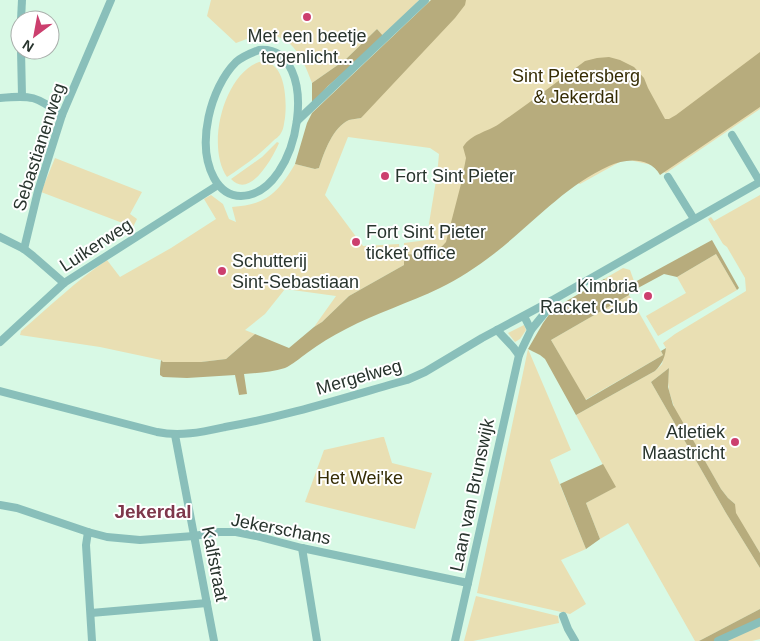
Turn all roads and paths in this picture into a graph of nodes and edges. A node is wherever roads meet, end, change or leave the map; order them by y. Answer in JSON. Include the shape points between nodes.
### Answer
{"nodes":[{"id":1,"x":111,"y":0,"type":"edge"},
{"id":2,"x":425,"y":0,"type":"edge"},
{"id":3,"x":21,"y":60,"type":"edge"},
{"id":4,"x":22,"y":96,"type":"junction"},
{"id":5,"x":0,"y":98,"type":"edge"},
{"id":6,"x":62,"y":115,"type":"junction"},
{"id":7,"x":297,"y":121,"type":"junction"},
{"id":8,"x":732,"y":134,"type":"dead end"},
{"id":9,"x":668,"y":177,"type":"dead end"},
{"id":10,"x":760,"y":182,"type":"edge"},
{"id":11,"x":218,"y":185,"type":"junction"},
{"id":12,"x":694,"y":219,"type":"junction"},
{"id":13,"x":0,"y":237,"type":"edge"},
{"id":14,"x":24,"y":249,"type":"junction"},
{"id":15,"x":64,"y":283,"type":"junction"},
{"id":16,"x":551,"y":302,"type":"junction"},
{"id":17,"x":524,"y":316,"type":"junction"},
{"id":18,"x":496,"y":330,"type":"junction"},
{"id":19,"x":532,"y":330,"type":"junction"},
{"id":20,"x":0,"y":342,"type":"edge"},
{"id":21,"x":519,"y":355,"type":"junction"},
{"id":22,"x":0,"y":391,"type":"edge"},
{"id":23,"x":175,"y":434,"type":"junction"},
{"id":24,"x":0,"y":505,"type":"edge"},
{"id":25,"x":88,"y":532,"type":"junction"},
{"id":26,"x":194,"y":536,"type":"junction"},
{"id":27,"x":302,"y":548,"type":"junction"},
{"id":28,"x":468,"y":583,"type":"junction"},
{"id":29,"x":207,"y":603,"type":"junction"},
{"id":30,"x":91,"y":613,"type":"junction"},
{"id":31,"x":563,"y":616,"type":"dead end"},
{"id":32,"x":760,"y":622,"type":"edge"},
{"id":33,"x":92,"y":641,"type":"edge"},
{"id":34,"x":214,"y":641,"type":"edge"},
{"id":35,"x":317,"y":641,"type":"edge"},
{"id":36,"x":455,"y":641,"type":"edge"},
{"id":37,"x":575,"y":641,"type":"edge"},
{"id":38,"x":718,"y":641,"type":"edge"}],
"edges":[{"from":1,"to":6,"type":"street","name":"Sebastianenweg"},
{"from":2,"to":7,"type":"street"},
{"from":3,"to":4,"type":"street"},
{"from":4,"to":5,"type":"street"},
{"from":4,"to":6,"type":"street","via":[[38,100]]},
{"from":6,"to":14,"type":"street","name":"Sebastianenweg"},
{"from":7,"to":11,"type":"street","via":[[282,165],[265,188],[239,196],[228,194]]},
{"from":7,"to":11,"type":"street","via":[[295,80],[290,67],[280,56],[259,50],[237,61],[216,94],[207,127],[207,162]]},
{"from":8,"to":10,"type":"street","name":"Mergelweg"},
{"from":9,"to":12,"type":"street"},
{"from":10,"to":12,"type":"street","name":"Mergelweg"},
{"from":11,"to":15,"type":"street","name":"Luikerweg"},
{"from":12,"to":16,"type":"street","name":"Mergelweg"},
{"from":13,"to":14,"type":"street"},
{"from":14,"to":15,"type":"street"},
{"from":15,"to":20,"type":"street","name":"Luikerweg"},
{"from":16,"to":17,"type":"street","name":"Mergelweg"},
{"from":16,"to":19,"type":"street","name":"Laan van Brunswijk"},
{"from":17,"to":18,"type":"street","name":"Mergelweg"},
{"from":17,"to":19,"type":"street"},
{"from":18,"to":21,"type":"street"},
{"from":18,"to":23,"type":"street","name":"Mergelweg","via":[[407,380],[246,424]]},
{"from":19,"to":21,"type":"street","name":"Laan van Brunswijk"},
{"from":21,"to":28,"type":"street","name":"Laan van Brunswijk"},
{"from":22,"to":23,"type":"street","name":"Mergelweg"},
{"from":23,"to":26,"type":"street","name":"Kalfstraat"},
{"from":24,"to":25,"type":"street","name":"Jekerschans"},
{"from":25,"to":26,"type":"street","name":"Jekerschans","via":[[140,540]]},
{"from":25,"to":30,"type":"street"},
{"from":26,"to":27,"type":"street","name":"Jekerschans","via":[[236,532]]},
{"from":26,"to":29,"type":"street","name":"Kalfstraat"},
{"from":27,"to":28,"type":"street","name":"Jekerschans"},
{"from":27,"to":35,"type":"street"},
{"from":28,"to":36,"type":"street","name":"Laan van Brunswijk"},
{"from":29,"to":30,"type":"street"},
{"from":29,"to":34,"type":"street","name":"Kalfstraat"},
{"from":30,"to":33,"type":"street"},
{"from":31,"to":37,"type":"street"},
{"from":32,"to":38,"type":"street"}]}
